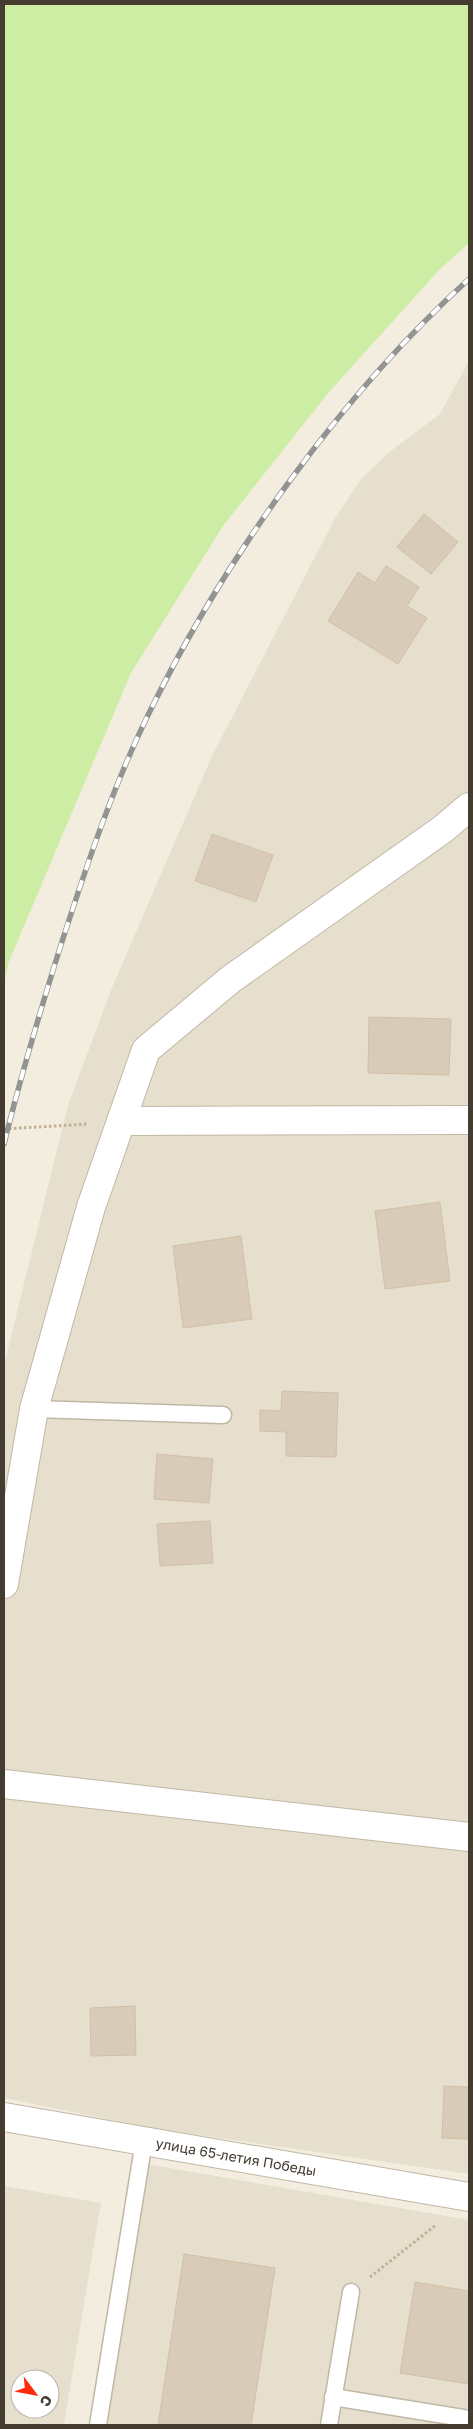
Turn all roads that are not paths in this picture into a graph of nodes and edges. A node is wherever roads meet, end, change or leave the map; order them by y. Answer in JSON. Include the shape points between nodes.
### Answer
{"nodes":[{"id":1,"x":469,"y":807,"type":"edge"},
{"id":2,"x":469,"y":1120,"type":"edge"},
{"id":3,"x":121,"y":1122,"type":"junction"},
{"id":4,"x":34,"y":1409,"type":"junction"},
{"id":5,"x":223,"y":1415,"type":"dead end"},
{"id":6,"x":4,"y":1584,"type":"edge"},
{"id":7,"x":4,"y":1784,"type":"edge"},
{"id":8,"x":469,"y":1837,"type":"edge"},
{"id":9,"x":4,"y":2116,"type":"edge"},
{"id":10,"x":144,"y":2141,"type":"junction"},
{"id":11,"x":469,"y":2197,"type":"edge"},
{"id":12,"x":350,"y":2292,"type":"road end"},
{"id":13,"x":333,"y":2397,"type":"junction"},
{"id":14,"x":469,"y":2419,"type":"edge"},
{"id":15,"x":98,"y":2425,"type":"edge"},
{"id":16,"x":329,"y":2425,"type":"edge"}],
"edges":[{"from":1,"to":3,"type":"street","via":[[231,979],[146,1050]]},
{"from":2,"to":3,"type":"street"},
{"from":3,"to":4,"type":"street","via":[[91,1207]]},
{"from":4,"to":5,"type":"lane"},
{"from":4,"to":6,"type":"street"},
{"from":7,"to":8,"type":"street"},
{"from":9,"to":10,"type":"street","name":"улица 65-летия Победы"},
{"from":10,"to":11,"type":"street","name":"улица 65-летия Победы"},
{"from":10,"to":15,"type":"lane"},
{"from":12,"to":13,"type":"lane"},
{"from":13,"to":14,"type":"lane"},
{"from":13,"to":16,"type":"lane"}]}
